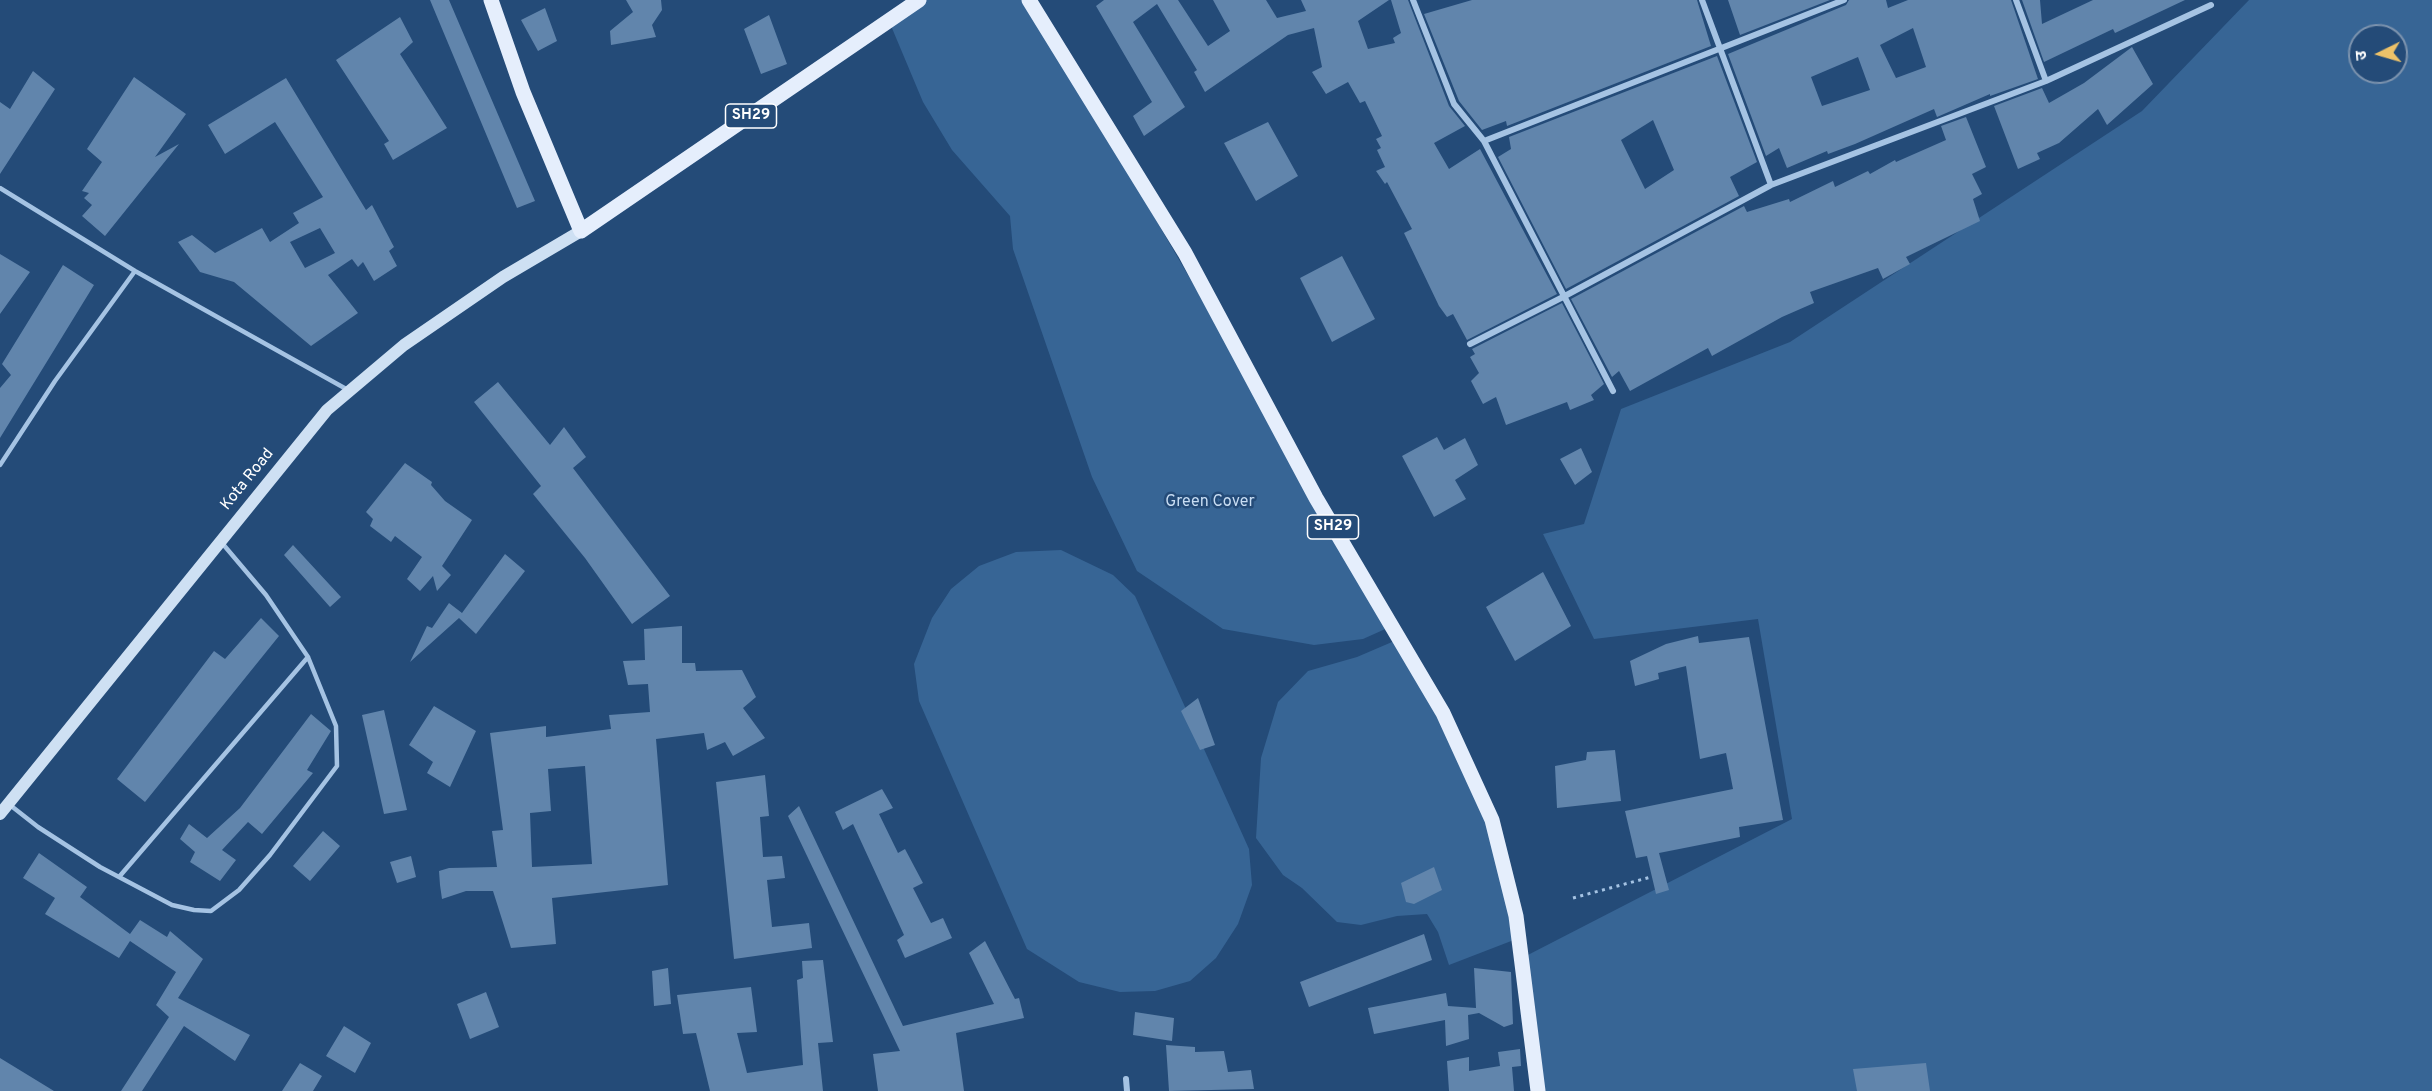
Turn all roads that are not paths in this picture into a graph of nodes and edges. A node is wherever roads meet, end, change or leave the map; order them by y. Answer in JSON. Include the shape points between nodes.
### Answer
{"nodes":[{"id":1,"x":491,"y":0,"type":"edge"},
{"id":2,"x":919,"y":0,"type":"edge"},
{"id":3,"x":1029,"y":0,"type":"edge"},
{"id":4,"x":1413,"y":0,"type":"edge"},
{"id":5,"x":1702,"y":0,"type":"edge"},
{"id":6,"x":1844,"y":0,"type":"edge"},
{"id":7,"x":2016,"y":0,"type":"edge"},
{"id":8,"x":2211,"y":5,"type":"dead end"},
{"id":9,"x":1719,"y":48,"type":"junction"},
{"id":10,"x":2046,"y":81,"type":"junction"},
{"id":11,"x":1484,"y":141,"type":"junction"},
{"id":12,"x":1771,"y":185,"type":"junction"},
{"id":13,"x":0,"y":188,"type":"edge"},
{"id":14,"x":581,"y":231,"type":"junction"},
{"id":15,"x":135,"y":271,"type":"junction"},
{"id":16,"x":1563,"y":297,"type":"junction"},
{"id":17,"x":1470,"y":344,"type":"dead end"},
{"id":18,"x":349,"y":391,"type":"junction"},
{"id":19,"x":1613,"y":391,"type":"dead end"},
{"id":20,"x":0,"y":465,"type":"edge"},
{"id":21,"x":220,"y":541,"type":"junction"},
{"id":22,"x":308,"y":657,"type":"junction"},
{"id":23,"x":8,"y":803,"type":"junction"},
{"id":24,"x":0,"y":814,"type":"edge"},
{"id":25,"x":119,"y":877,"type":"junction"},
{"id":26,"x":1126,"y":1079,"type":"dead end"},
{"id":27,"x":1127,"y":1091,"type":"edge"},
{"id":28,"x":1538,"y":1091,"type":"edge"}],
"edges":[{"from":1,"to":14,"type":"main road","via":[[523,92]]},
{"from":2,"to":14,"type":"main road","number":"SH29"},
{"from":3,"to":28,"type":"main road","number":"SH29","via":[[1185,253],[1316,498],[1443,713],[1492,820],[1516,916]]},
{"from":4,"to":11,"type":"street","via":[[1454,104]]},
{"from":5,"to":9,"type":"street"},
{"from":6,"to":9,"type":"street"},
{"from":7,"to":10,"type":"street"},
{"from":8,"to":10,"type":"street"},
{"from":9,"to":11,"type":"street"},
{"from":9,"to":12,"type":"street"},
{"from":10,"to":12,"type":"street"},
{"from":11,"to":16,"type":"street"},
{"from":12,"to":16,"type":"street"},
{"from":13,"to":15,"type":"lane"},
{"from":14,"to":18,"type":"main road","name":"Kota Road","via":[[503,277],[404,345]]},
{"from":15,"to":18,"type":"lane"},
{"from":15,"to":20,"type":"lane"},
{"from":16,"to":17,"type":"street"},
{"from":16,"to":19,"type":"street"},
{"from":18,"to":21,"type":"main road","name":"Kota Road","via":[[327,410]]},
{"from":21,"to":22,"type":"lane","via":[[266,595]]},
{"from":21,"to":23,"type":"main road","name":"Kota Road"},
{"from":22,"to":25,"type":"lane"},
{"from":22,"to":25,"type":"lane","via":[[336,726],[337,766],[270,855],[239,890],[211,911],[172,905]]},
{"from":23,"to":24,"type":"main road","name":"Kota Road"},
{"from":23,"to":25,"type":"lane","via":[[38,828]]},
{"from":26,"to":27,"type":"street"}]}
